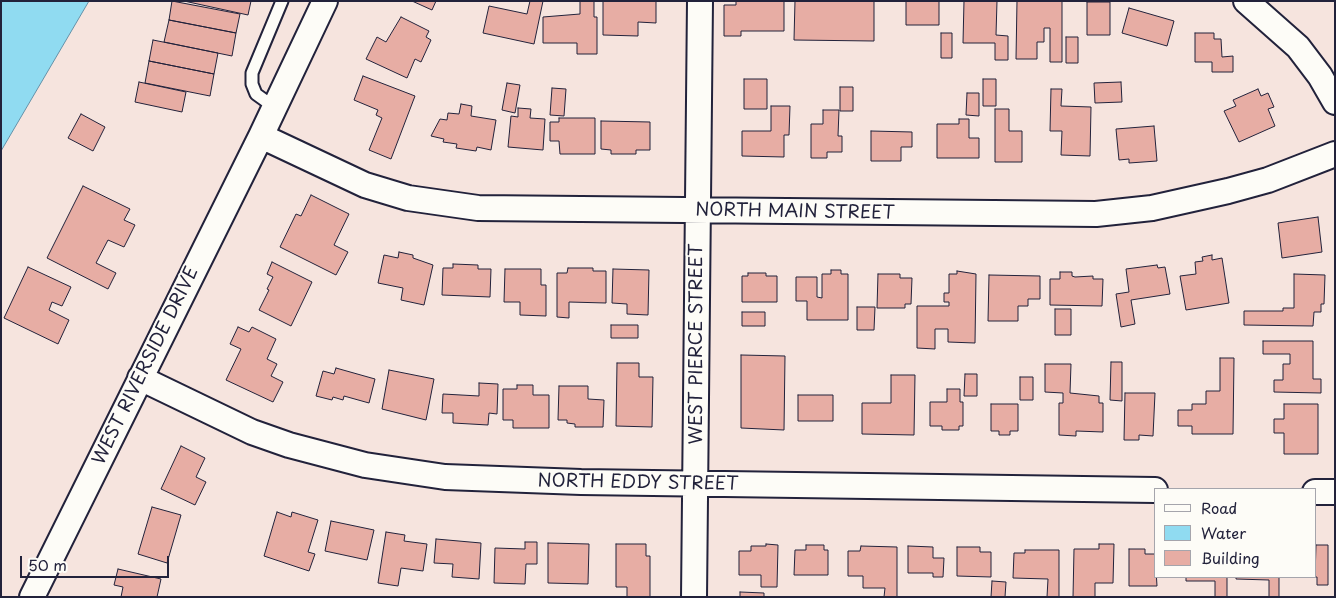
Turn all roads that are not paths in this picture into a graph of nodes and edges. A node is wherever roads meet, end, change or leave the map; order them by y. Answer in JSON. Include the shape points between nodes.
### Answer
{"nodes":[{"id":1,"x":282,"y":1,"type":"edge"},
{"id":2,"x":325,"y":1,"type":"edge"},
{"id":3,"x":700,"y":1,"type":"edge"},
{"id":4,"x":1246,"y":1,"type":"edge"},
{"id":5,"x":1335,"y":102,"type":"edge"},
{"id":6,"x":274,"y":107,"type":"junction"},
{"id":7,"x":261,"y":136,"type":"junction"},
{"id":8,"x":1335,"y":154,"type":"edge"},
{"id":9,"x":698,"y":210,"type":"junction"},
{"id":10,"x":140,"y":378,"type":"junction"},
{"id":11,"x":696,"y":484,"type":"junction"},
{"id":12,"x":1154,"y":490,"type":"edge"},
{"id":13,"x":1316,"y":492,"type":"edge"},
{"id":14,"x":1335,"y":492,"type":"edge"},
{"id":15,"x":32,"y":597,"type":"edge"},
{"id":16,"x":694,"y":597,"type":"edge"}],
"edges":[{"from":1,"to":6,"type":"lane","via":[[252,73],[256,94]]},
{"from":2,"to":6,"type":"street","name":"WEST RIVERSIDE DRIVE"},
{"from":3,"to":9,"type":"street","name":"WEST PIERCE STREET"},
{"from":4,"to":5,"type":"street","via":[[1298,47]]},
{"from":6,"to":7,"type":"street","name":"WEST RIVERSIDE DRIVE"},
{"from":7,"to":9,"type":"street","name":"NORTH MAIN STREET","via":[[366,185],[408,198],[478,208]]},
{"from":7,"to":10,"type":"street","name":"WEST RIVERSIDE DRIVE"},
{"from":8,"to":9,"type":"street","name":"NORTH MAIN STREET","via":[[1268,180],[1183,202],[1122,212],[1041,215]]},
{"from":9,"to":11,"type":"street","name":"WEST PIERCE STREET"},
{"from":10,"to":11,"type":"street","name":"NORTH EDDY STREET","via":[[252,432],[332,458],[366,465],[475,479]]},
{"from":10,"to":15,"type":"street","name":"WEST RIVERSIDE DRIVE"},
{"from":11,"to":12,"type":"street","name":"NORTH EDDY STREET"},
{"from":11,"to":16,"type":"street","name":"WEST PIERCE STREET"},
{"from":13,"to":14,"type":"street"}]}
